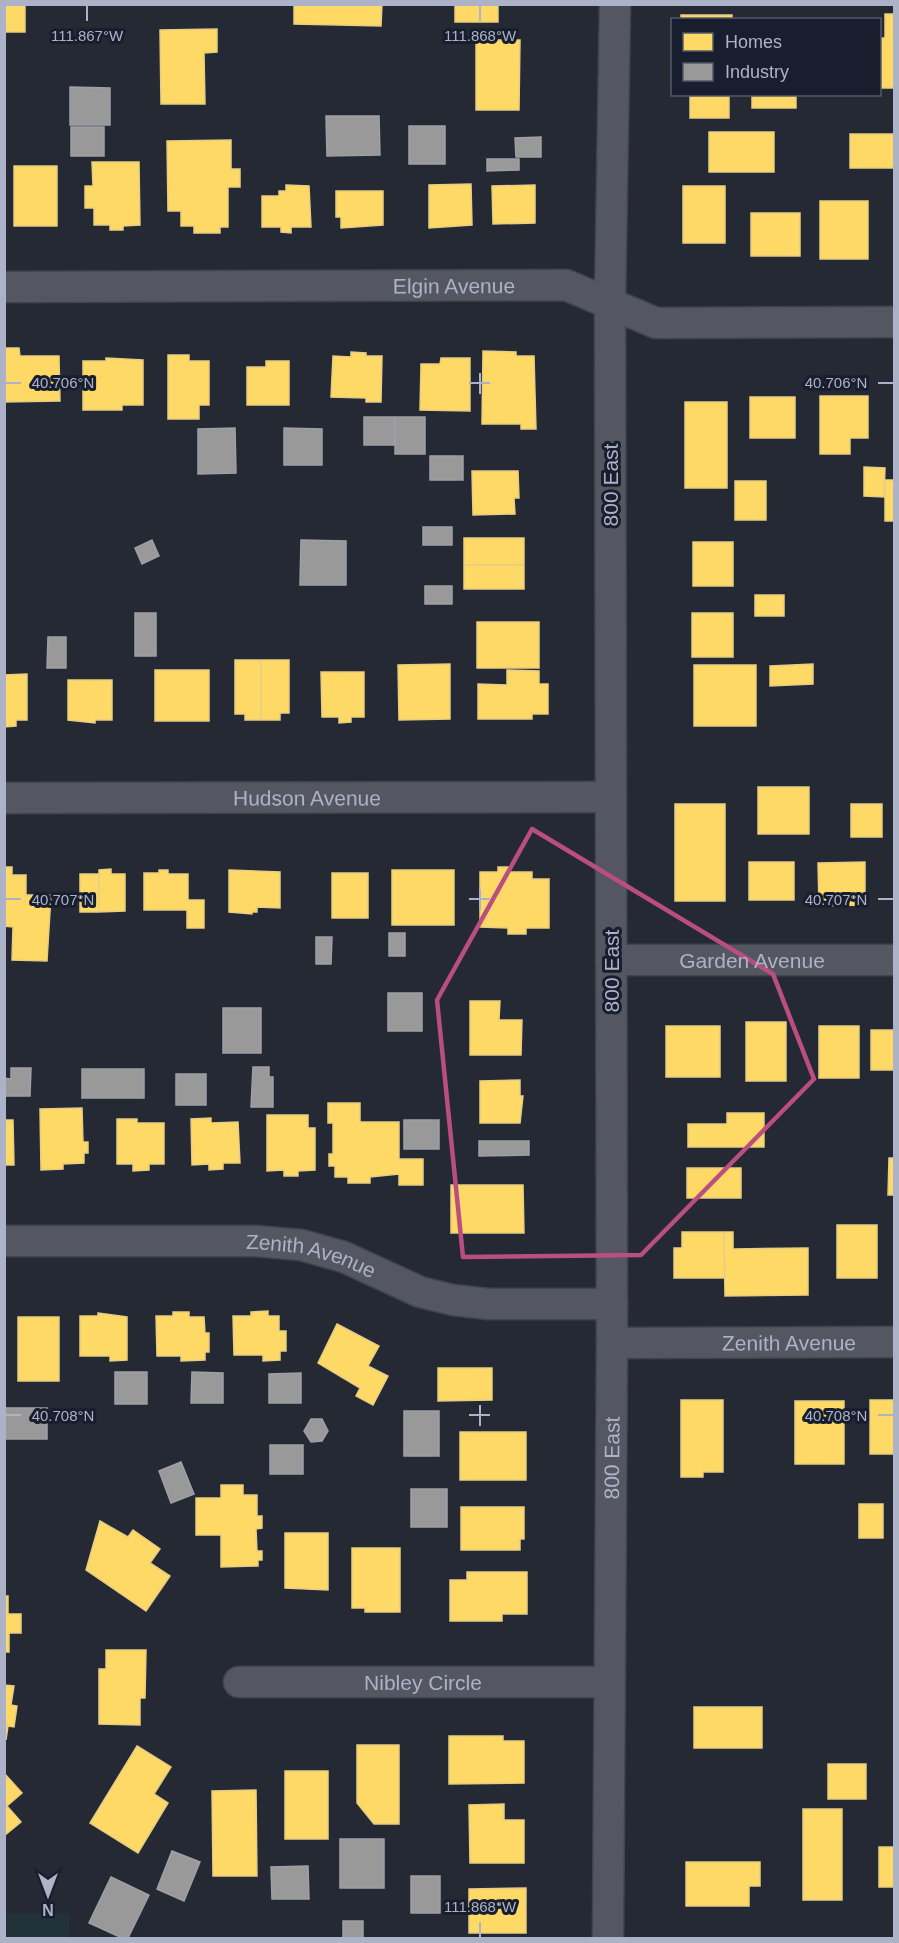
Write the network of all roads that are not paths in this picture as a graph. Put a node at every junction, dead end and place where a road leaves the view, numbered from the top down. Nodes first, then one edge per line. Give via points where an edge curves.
1 (615, 4) edge
2 (4, 287) edge
3 (610, 303) junction
4 (894, 322) edge
5 (610, 797) junction
6 (4, 798) edge
7 (611, 960) junction
8 (894, 960) edge
9 (4, 1241) edge
10 (612, 1304) junction
11 (894, 1342) edge
12 (612, 1343) junction
13 (239, 1682) dead end
14 (608, 1682) junction
15 (608, 1938) edge

1 - 3 street, 800 East
2 - 3 street, Elgin Avenue via 566,285
3 - 4 street, Elgin Avenue via 656,323
3 - 5 street, 800 East
5 - 6 street, Hudson Avenue
5 - 7 street, 800 East
7 - 8 street, Garden Avenue
7 - 10 street, 800 East
9 - 10 street, Zenith Avenue via 301,1245 344,1257 420,1292 453,1300 488,1304
10 - 12 street, 800 East
11 - 12 street, Zenith Avenue
12 - 14 street, 800 East
13 - 14 street, Nibley Circle
14 - 15 street, 800 East

